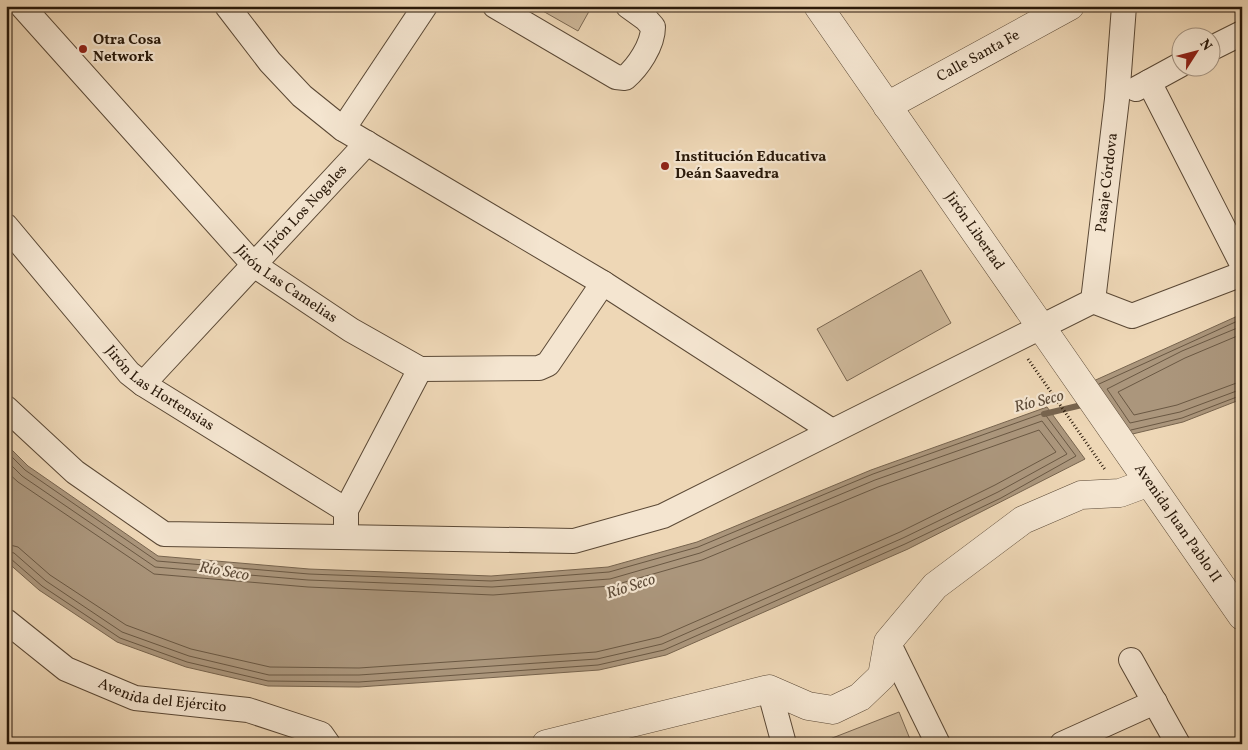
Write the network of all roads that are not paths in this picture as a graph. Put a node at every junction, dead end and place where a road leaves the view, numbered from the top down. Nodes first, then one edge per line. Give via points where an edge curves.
1 (22, 6) edge
2 (227, 6) edge
3 (425, 6) edge
4 (495, 6) edge
5 (628, 6) edge
6 (818, 6) edge
7 (1070, 6) edge
8 (1124, 6) edge
9 (1242, 32) edge
10 (1220, 44) edge
11 (1170, 71) edge
12 (1149, 82) junction
13 (1117, 99) junction
14 (887, 106) junction
15 (343, 129) junction
16 (367, 143) junction
17 (6, 226) edge
18 (1242, 264) edge
19 (254, 265) junction
20 (1242, 274) edge
21 (603, 283) junction
22 (1092, 301) junction
23 (1040, 328) junction
24 (420, 369) junction
25 (143, 384) junction
26 (6, 408) edge
27 (832, 431) junction
28 (1129, 456) joint
29 (1147, 483) junction
30 (346, 510) junction
31 (346, 537) junction
32 (1242, 616) edge
33 (6, 621) edge
34 (888, 642) junction
35 (1132, 660) dead end
36 (768, 689) junction
37 (1155, 702) junction
38 (328, 744) edge
39 (546, 744) edge
40 (784, 744) edge
41 (938, 744) edge
42 (1062, 744) edge
43 (1178, 744) edge

1 - 19 street, Jirón Las Camelias
2 - 15 street via 270,62 302,96
3 - 15 street
4 - 5 street via 616,77 625,78 653,38 650,23
6 - 14 street, Jirón Libertad
7 - 14 street, Calle Santa Fe
8 - 13 street, Pasaje Córdova
9 - 10 street
11 - 12 street
12 - 13 street
12 - 18 street
13 - 22 street, Pasaje Córdova
14 - 23 street, Jirón Libertad
15 - 16 street
16 - 19 street, Jirón Los Nogales
16 - 21 street
17 - 25 street, Jirón Las Hortensias via 129,373
19 - 24 street, Jirón Las Camelias via 352,330
19 - 25 street, Jirón Los Nogales
20 - 22 street via 1132,316
21 - 24 street via 548,364 539,368
21 - 27 street
22 - 23 street
23 - 27 street
23 - 28 street, Jirón Libertad
24 - 30 street
25 - 30 street, Jirón Las Hortensias
26 - 31 street via 75,472 164,534
27 - 31 street via 664,516 574,541
28 - 29 street, Avenida Juan Pablo II
29 - 32 street, Avenida Juan Pablo II
29 - 34 street via 1120,493 1082,495 1023,520 935,586
30 - 31 street
33 - 38 street, Avenida del Ejército via 66,668 135,698 248,710 321,734
34 - 36 street via 882,676 860,697 834,710 808,706
34 - 41 street
35 - 37 street
36 - 39 street
36 - 40 street
37 - 42 street
37 - 43 street

